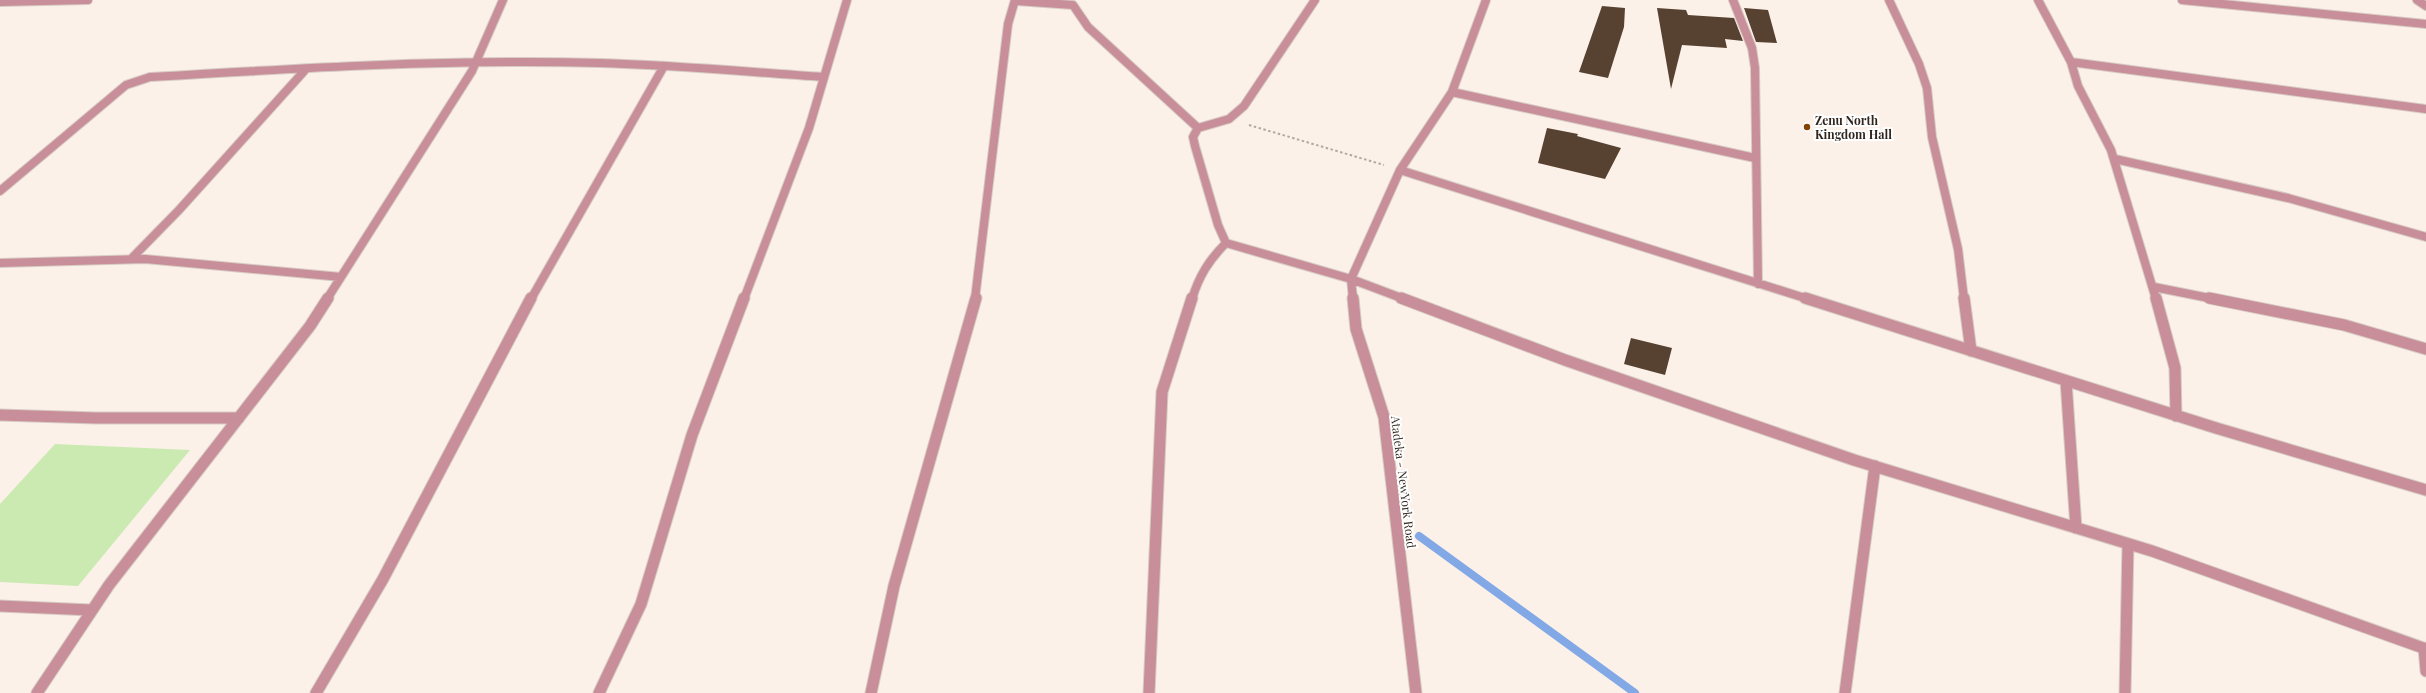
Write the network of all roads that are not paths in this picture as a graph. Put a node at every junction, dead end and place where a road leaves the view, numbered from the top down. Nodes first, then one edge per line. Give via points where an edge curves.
1 (88, 0) edge
2 (503, 0) edge
3 (847, 0) edge
4 (1315, 0) edge
5 (1486, 0) edge
6 (1733, 0) edge
7 (1889, 0) edge
8 (2038, 0) edge
9 (2182, 0) edge
10 (2258, 0) edge
11 (2417, 0) edge
12 (1015, 1) edge
13 (0, 2) edge
14 (1074, 2) edge
15 (2426, 6) edge
16 (2267, 9) junction
17 (2426, 24) edge
18 (476, 62) junction
19 (2070, 62) junction
20 (664, 66) junction
21 (306, 69) junction
22 (823, 77) junction
23 (1452, 92) junction
24 (2426, 109) edge
25 (1198, 128) junction
26 (1755, 158) junction
27 (2115, 159) junction
28 (1400, 170) junction
29 (11, 181) junction
30 (0, 182) edge
31 (0, 191) edge
32 (2426, 237) edge
33 (1226, 243) junction
34 (131, 260) junction
35 (0, 263) edge
36 (341, 277) junction
37 (1351, 279) junction
38 (1758, 284) junction
39 (2154, 286) junction
40 (2426, 349) edge
41 (1972, 351) junction
42 (2066, 381) junction
43 (0, 415) edge
44 (2176, 416) junction
45 (239, 418) junction
46 (1875, 466) junction
47 (2426, 490) edge
48 (2076, 528) junction
49 (2128, 544) junction
50 (0, 606) edge
51 (91, 610) junction
52 (2425, 648) edge
53 (2426, 671) edge
54 (37, 693) edge
55 (316, 693) edge
56 (599, 693) edge
57 (871, 693) edge
58 (1149, 693) edge
59 (1416, 693) edge
60 (1845, 693) edge
61 (2125, 693) edge

1 - 13 street
2 - 18 street
3 - 22 street
4 - 25 street via 1244,106 1229,120
5 - 23 street
6 - 26 street via 1752,48 1755,68
7 - 41 street via 1919,64 1927,88 1932,137 1958,249
8 - 19 street
9 - 16 street
10 - 16 street
11 - 15 street
12 - 14 street
12 - 57 street via 1008,24 978,290 894,586
14 - 25 street via 1088,27
16 - 17 street
18 - 20 street
18 - 21 street
18 - 36 street via 428,143
19 - 24 street
19 - 27 street via 2078,86
20 - 22 street
20 - 55 street via 569,228 476,407 343,650
21 - 29 street via 150,77 136,81 126,85
21 - 34 street
22 - 56 street via 808,128 692,435 641,604
23 - 26 street
23 - 28 street
25 - 33 street via 1193,137 1194,146
26 - 38 street
27 - 32 street via 2288,198
27 - 39 street
28 - 37 street
28 - 38 street
29 - 30 street
29 - 31 street
33 - 37 street
33 - 58 street via 1211,258 1197,282 1162,392
34 - 35 street
34 - 36 street
36 - 45 street via 310,326
37 - 46 street via 1565,360
37 - 59 street, Atadeka - NewYork Road via 1356,329 1384,417
38 - 41 street
39 - 40 street via 2344,325
39 - 44 street via 2175,368
41 - 42 street
42 - 44 street
42 - 48 street
43 - 45 street
44 - 47 street
45 - 51 street
46 - 48 street
46 - 60 street
48 - 49 street
49 - 52 street
49 - 61 street
50 - 51 street
51 - 54 street
52 - 53 street

